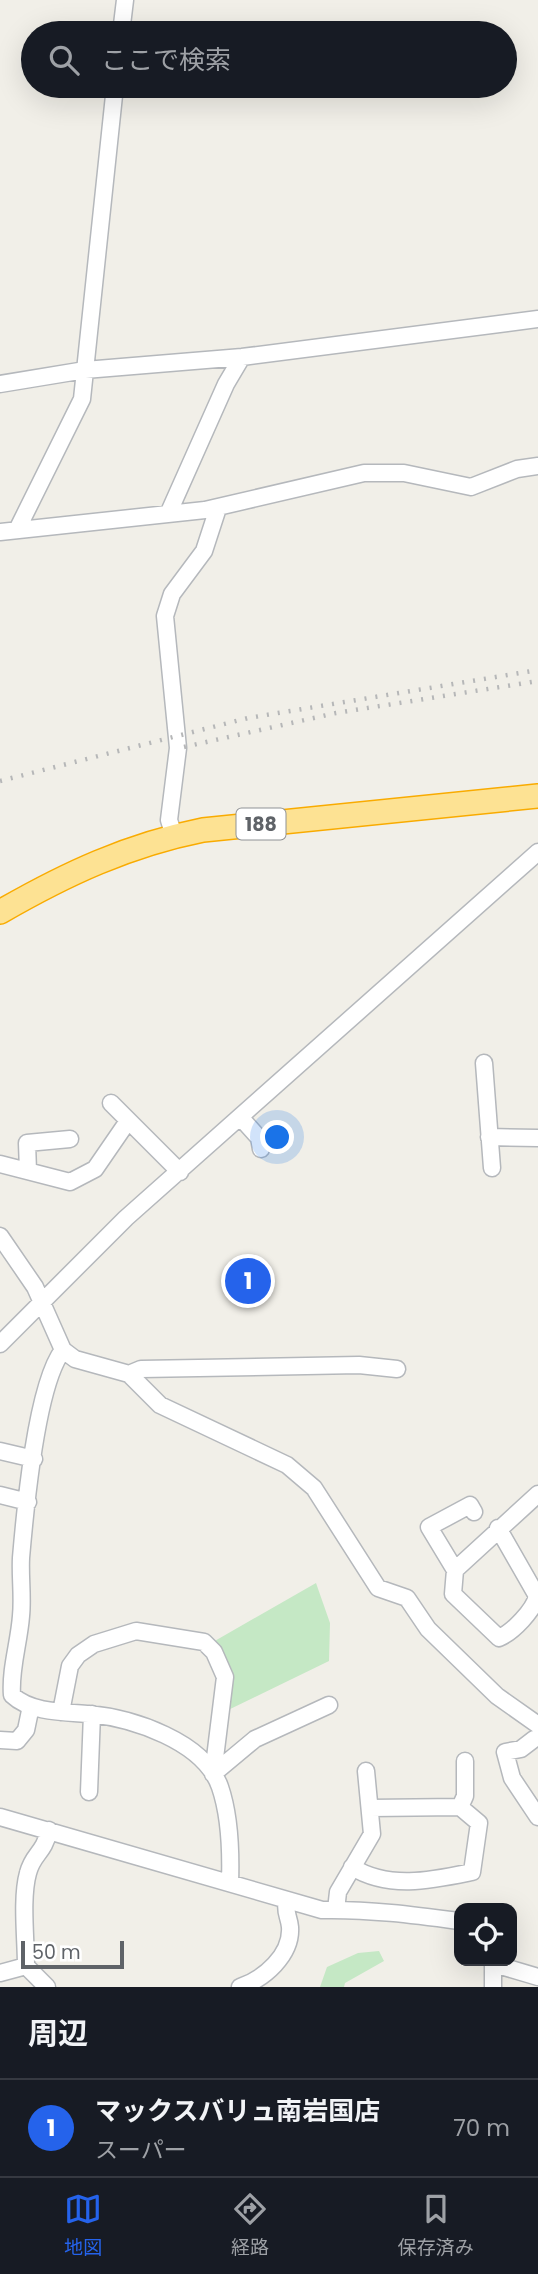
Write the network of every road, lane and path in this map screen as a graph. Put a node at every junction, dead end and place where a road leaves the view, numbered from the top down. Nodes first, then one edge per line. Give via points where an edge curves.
1 (125, 0) edge
2 (122, 21) edge
3 (114, 98) edge
4 (538, 319) edge
5 (242, 357) junction
6 (86, 370) junction
7 (0, 384) edge
8 (538, 466) edge
9 (218, 508) junction
10 (169, 512) junction
11 (17, 530) junction
12 (0, 532) edge
13 (538, 796) edge
14 (174, 835) junction
15 (538, 852) edge
16 (0, 912) edge
17 (484, 1063) dead end
18 (111, 1103) dead end
19 (241, 1118) junction
20 (128, 1121) junction
21 (489, 1137) junction
22 (538, 1138) edge
23 (70, 1139) dead end
24 (261, 1149) dead end
25 (0, 1164) edge
26 (492, 1168) dead end
27 (28, 1171) junction
28 (180, 1172) junction
29 (0, 1236) edge
30 (40, 1302) junction
31 (0, 1344) edge
32 (63, 1350) junction
33 (397, 1369) dead end
34 (129, 1374) junction
35 (0, 1451) edge
36 (34, 1459) junction
37 (538, 1494) edge
38 (0, 1495) edge
39 (28, 1502) junction
40 (474, 1512) dead end
41 (498, 1528) junction
42 (455, 1570) junction
43 (532, 1575) edge
44 (329, 1705) dead end
45 (31, 1706) junction
46 (61, 1712) junction
47 (92, 1714) junction
48 (534, 1731) edge
49 (0, 1740) edge
50 (466, 1762) dead end
51 (366, 1771) dead end
52 (213, 1774) junction
53 (89, 1792) dead end
54 (460, 1807) junction
55 (370, 1808) junction
56 (538, 1816) edge
57 (0, 1817) edge
58 (49, 1830) junction
59 (352, 1867) junction
60 (230, 1884) junction
61 (287, 1900) junction
62 (336, 1910) junction
63 (454, 1921) edge
64 (26, 1966) junction
65 (494, 1966) edge
66 (503, 1966) edge
67 (0, 1973) edge
68 (538, 1977) edge
69 (249, 1986) edge
70 (47, 1987) edge
71 (493, 1987) edge

1 - 2 street
3 - 6 street
4 - 5 street
5 - 6 street
5 - 10 street
6 - 7 street
6 - 11 street via 82,399
8 - 9 street via 471,487 404,473 365,473
9 - 10 street
9 - 14 street via 204,551 172,594 165,615 178,748 169,820
10 - 11 street
11 - 12 street
13 - 14 highway, 188
14 - 16 highway, 188 via 88,864
15 - 19 street
17 - 21 street
18 - 20 street
19 - 24 street via 259,1138
19 - 28 street
20 - 27 street via 95,1169 70,1182
20 - 28 street
21 - 22 street
21 - 26 street
23 - 27 street via 27,1143
25 - 27 street
28 - 30 street
29 - 30 street via 20,1262
30 - 31 street
30 - 32 street
32 - 34 street via 75,1359
32 - 36 street via 46,1388
33 - 34 street via 359,1365 141,1369
34 - 48 street via 160,1405 303,1477 378,1588 407,1598 428,1629
35 - 36 street
36 - 39 street
37 - 41 street
38 - 39 street
39 - 45 street via 21,1559 22,1614 11,1681 12,1695
40 - 42 street via 470,1505 429,1527
41 - 42 street
41 - 43 street
42 - 43 street via 453,1594 499,1638 535,1603
44 - 52 street via 255,1739
45 - 46 street
45 - 49 street via 26,1730 17,1741
46 - 47 street
46 - 52 street via 70,1666 94,1644 146,1630 204,1642 225,1676
47 - 52 street via 131,1719 164,1734
47 - 53 street
48 - 56 street via 521,1749 505,1752 512,1778
50 - 54 street via 465,1796
51 - 55 street
52 - 60 street via 228,1826
54 - 55 street
54 - 59 street via 479,1823 472,1872 419,1883 362,1873
55 - 59 street via 372,1834
57 - 58 street
58 - 60 street
58 - 64 street via 45,1848 32,1861 27,1876
59 - 62 street via 338,1892
60 - 61 street
61 - 62 street
61 - 69 street via 284,1913 290,1927 285,1948 280,1959
62 - 63 street
64 - 67 street
64 - 70 street
65 - 71 street
66 - 68 street

